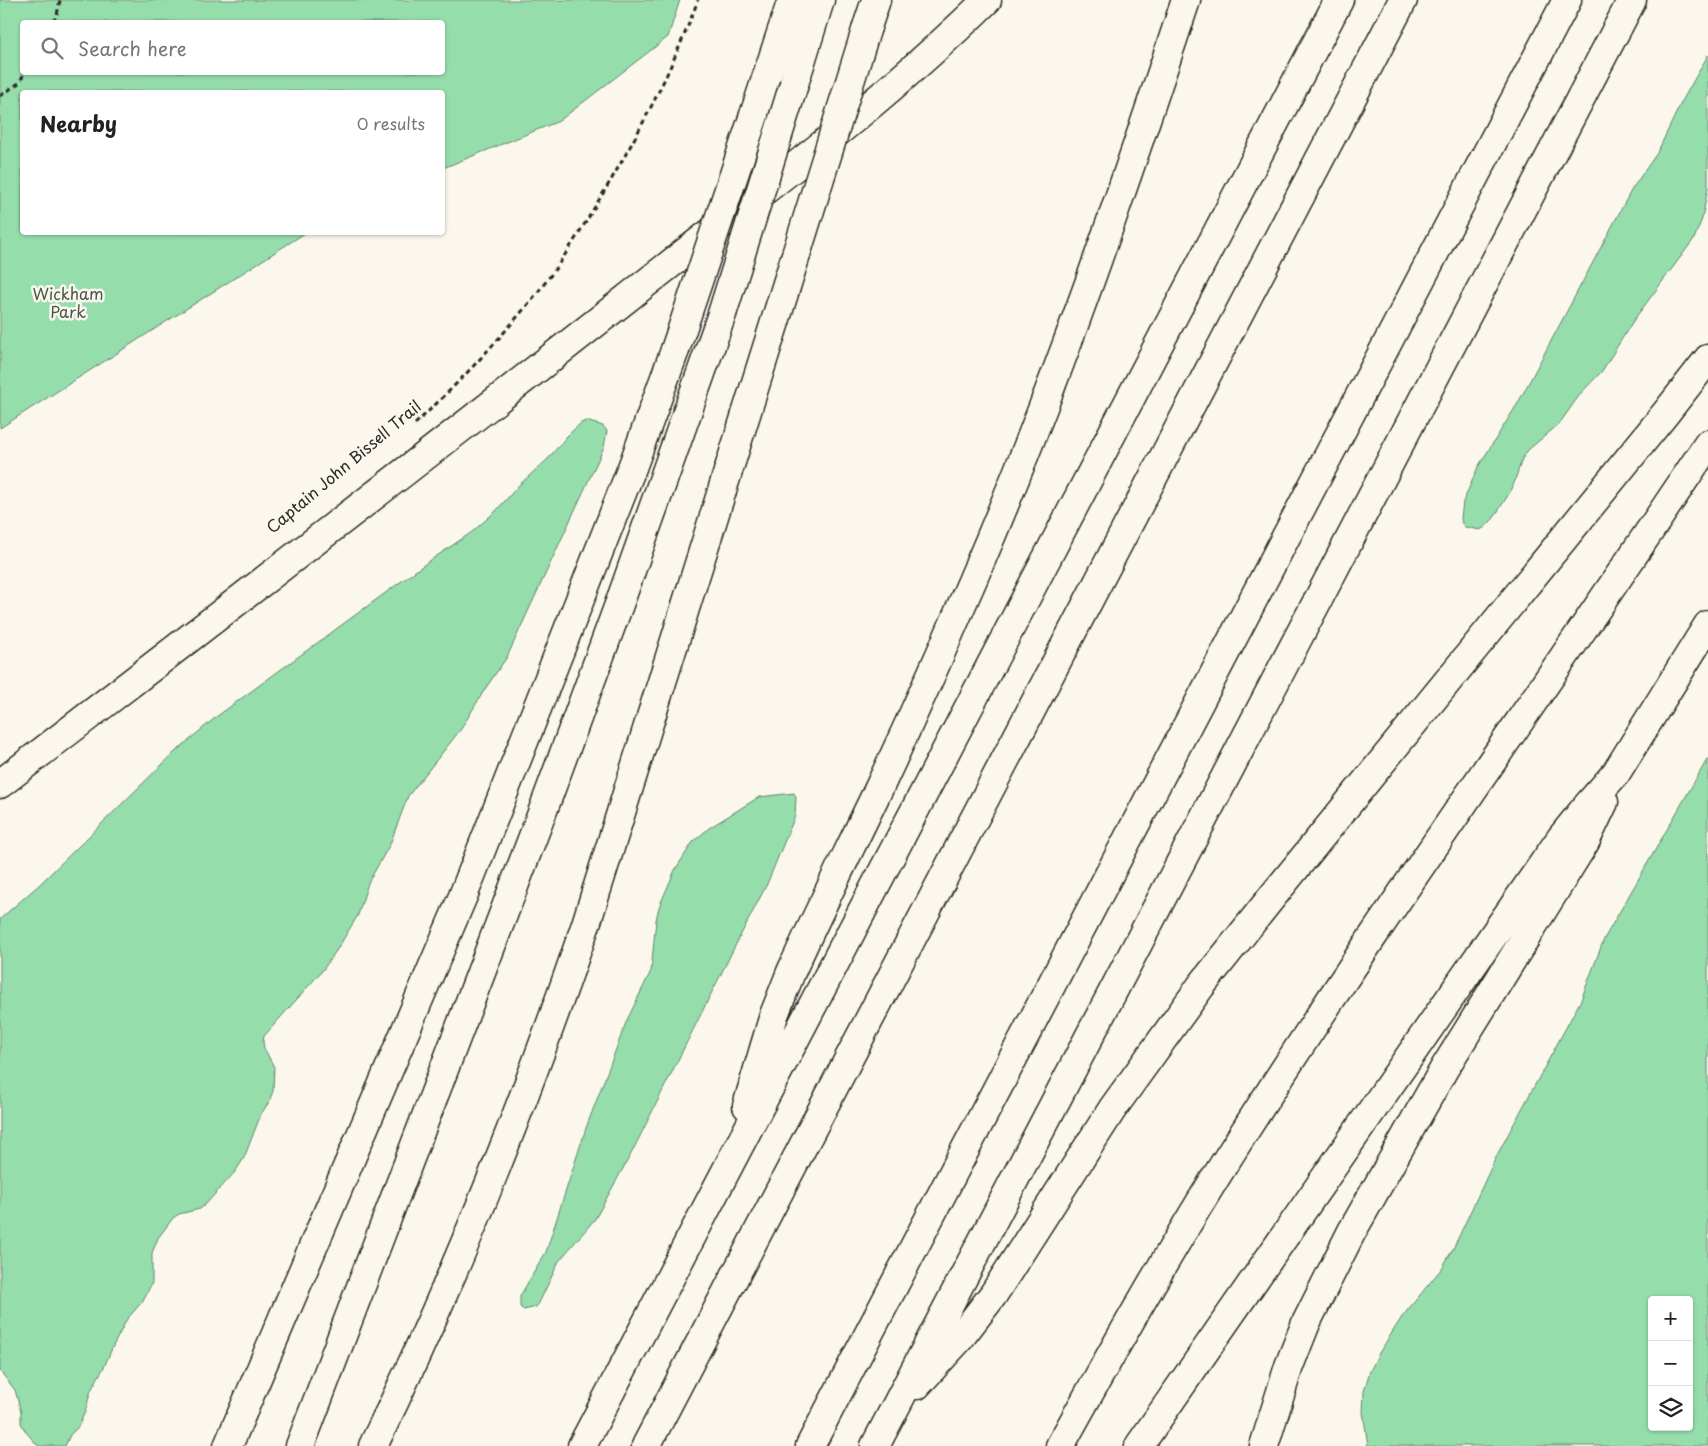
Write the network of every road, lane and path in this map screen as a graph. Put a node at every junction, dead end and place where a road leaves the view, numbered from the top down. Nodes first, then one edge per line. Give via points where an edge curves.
1 (60, 0) edge
2 (698, 0) edge
3 (792, 0) edge
4 (820, 0) edge
5 (876, 0) edge
6 (987, 0) edge
7 (1186, 0) edge
8 (1339, 0) edge
9 (1403, 0) edge
10 (1566, 0) edge
11 (1632, 0) edge
12 (54, 20) edge
13 (23, 75) edge
14 (0, 96) edge
15 (716, 228) junction
16 (1708, 359) edge
17 (413, 426) dead end
18 (1708, 444) edge
19 (1708, 625) edge
20 (1616, 773) junction
21 (0, 784) edge
22 (735, 1153) junction
23 (898, 1404) junction
24 (228, 1446) edge
25 (300, 1446) edge
26 (373, 1446) edge
27 (582, 1446) edge
28 (646, 1446) edge
29 (810, 1446) edge
30 (876, 1446) edge
31 (1060, 1446) edge
32 (1139, 1446) edge
33 (1264, 1446) edge

1 - 12 path
2 - 17 path, Captain John Bissell Trail via 677,53 637,135 565,254 511,324
3 - 15 highway, bridge
4 - 25 highway, bridge via 722,314 627,581 542,813
5 - 26 highway, bridge via 563,992 485,1198 402,1388
6 - 15 highway via 888,91
7 - 22 highway via 1076,323 1031,441 914,711 791,972 761,1058
8 - 22 highway
9 - 28 highway
10 - 29 highway
11 - 23 highway
13 - 14 path via 19,83
15 - 21 highway via 414,466
15 - 24 highway, bridge via 634,464 463,896
16 - 23 highway via 1201,986 1113,1108 993,1296 941,1360
18 - 31 highway via 1266,1098 1143,1298
19 - 20 highway
20 - 32 highway via 1561,838
20 - 33 highway via 1584,842 1444,1069 1332,1268 1289,1366
22 - 27 highway
23 - 30 highway

